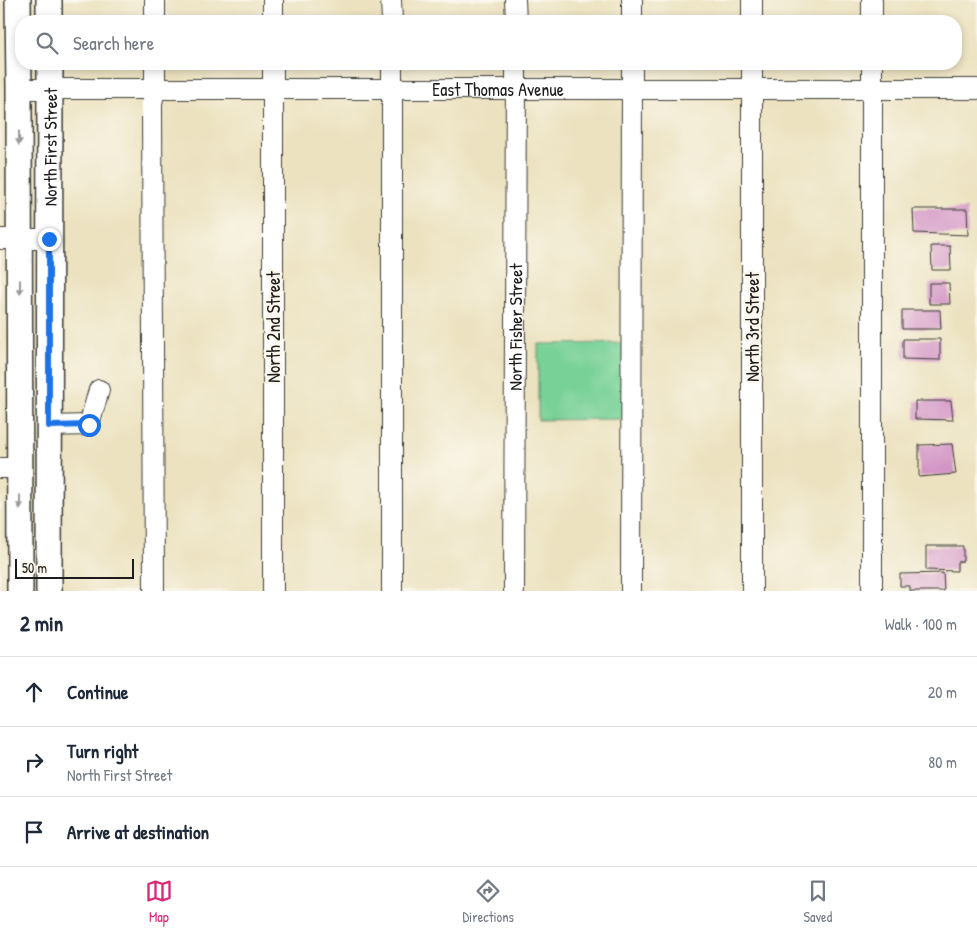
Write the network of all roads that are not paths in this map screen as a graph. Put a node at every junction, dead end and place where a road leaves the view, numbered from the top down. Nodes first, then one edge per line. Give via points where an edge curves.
1 (18, 0) edge
2 (49, 0) edge
3 (155, 0) edge
4 (273, 0) edge
5 (392, 0) edge
6 (516, 0) edge
7 (632, 0) edge
8 (752, 0) edge
9 (872, 0) edge
10 (18, 15) edge
11 (49, 15) edge
12 (155, 15) edge
13 (273, 15) edge
14 (392, 15) edge
15 (516, 15) edge
16 (632, 15) edge
17 (752, 15) edge
18 (872, 15) edge
19 (19, 70) edge
20 (50, 70) edge
21 (155, 70) edge
22 (273, 70) edge
23 (392, 70) edge
24 (516, 70) edge
25 (632, 70) edge
26 (752, 70) edge
27 (872, 70) edge
28 (19, 89) junction
29 (516, 89) junction
30 (632, 89) junction
31 (752, 89) junction
32 (872, 89) junction
33 (977, 89) edge
34 (50, 90) junction
35 (155, 90) junction
36 (273, 90) junction
37 (392, 90) junction
38 (10, 239) edge
39 (49, 239) junction
40 (99, 390) dead end
41 (49, 426) junction
42 (10, 468) edge
43 (20, 591) edge
44 (49, 591) edge
45 (154, 591) edge
46 (274, 591) edge
47 (392, 591) edge
48 (514, 591) edge
49 (631, 591) edge
50 (752, 591) edge
51 (872, 591) edge

1 - 10 main road, North First Street
2 - 11 main road
3 - 12 street
4 - 13 street
5 - 14 street
6 - 15 street
7 - 16 street
8 - 17 street
9 - 18 street
19 - 28 main road, North First Street
20 - 34 main road, North First Street
21 - 35 street
22 - 36 street, North 2nd Street
23 - 37 street
24 - 29 street, North Fisher Street
25 - 30 street
26 - 31 street, North 3rd Street
27 - 32 street
28 - 34 street, East Thomas Avenue
28 -> 38 main road, North First Street
29 - 30 street, East Thomas Avenue
29 - 37 street, East Thomas Avenue
29 - 48 street, North Fisher Street
30 - 31 street, East Thomas Avenue
30 - 49 street
31 - 32 street, East Thomas Avenue
31 - 50 street, North 3rd Street
32 - 33 street, East Thomas Avenue
32 - 51 street
34 - 35 street, East Thomas Avenue
34 - 39 main road, North First Street
35 - 36 street, East Thomas Avenue
35 - 45 street via 152,103
36 - 37 street, East Thomas Avenue
36 - 46 street, North 2nd Street
37 - 47 street
38 - 39 street
38 -> 42 main road, North First Street
39 - 41 main road, North First Street
40 - 41 street via 89,425
41 - 44 main road, North First Street
42 -> 43 main road, North First Street

